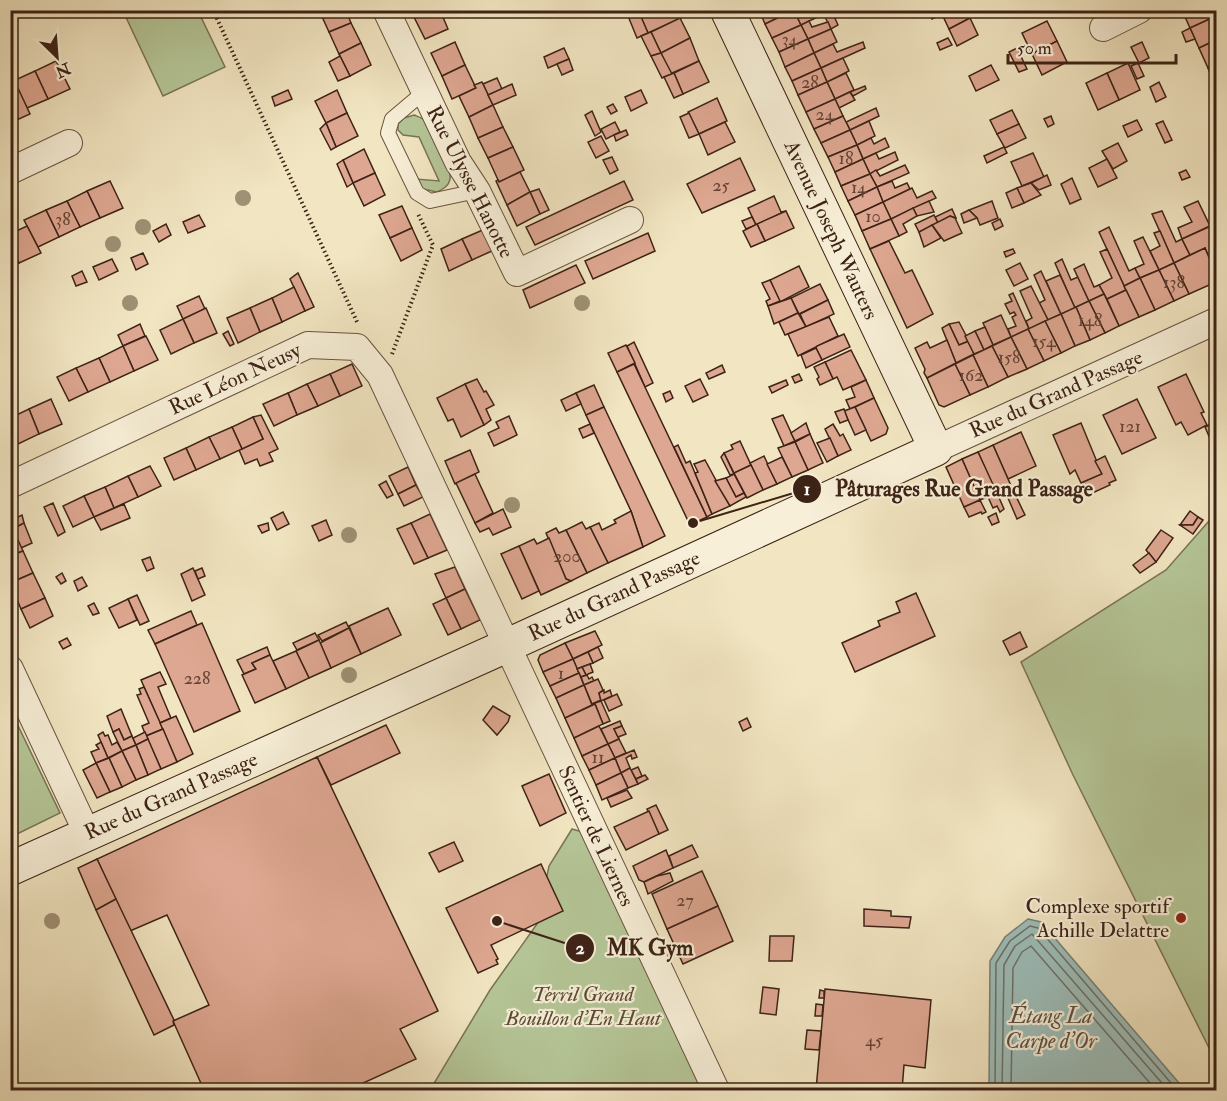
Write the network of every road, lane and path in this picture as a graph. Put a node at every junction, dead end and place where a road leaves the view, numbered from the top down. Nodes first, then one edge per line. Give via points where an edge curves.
1 (15, 10) edge
2 (213, 10) edge
3 (386, 10) edge
4 (727, 10) edge
5 (1139, 10) edge
6 (10, 13) edge
7 (1103, 28) dead end
8 (424, 92) junction
9 (69, 143) dead end
10 (10, 171) edge
11 (477, 191) junction
12 (417, 193) junction
13 (630, 220) dead end
14 (1216, 321) edge
15 (357, 347) junction
16 (380, 375) junction
17 (936, 449) junction
18 (10, 485) edge
19 (506, 646) junction
20 (10, 669) edge
21 (87, 833) junction
22 (10, 869) edge
23 (716, 1090) edge

1 - 6 path
2 - 15 path via 361,330
3 - 8 street, Rue Ulysse Hanotte
4 - 17 street, Avenue Joseph Wauters
5 - 7 street
8 - 11 street, Rue Ulysse Hanotte via 458,162
8 - 12 lane via 392,119 388,133
9 - 10 street
11 - 12 lane via 430,201
11 - 13 street, Rue Ulysse Hanotte via 517,273
12 - 16 path via 414,206 433,245
14 - 17 street, Rue du Grand Passage
15 - 16 street
15 - 18 street, Rue Léon Neusy via 308,345
16 - 19 street
17 - 19 street, Rue du Grand Passage
19 - 21 street, Rue du Grand Passage
19 - 23 street, Sentier de Liernes
20 - 21 street
21 - 22 street, Rue du Grand Passage

